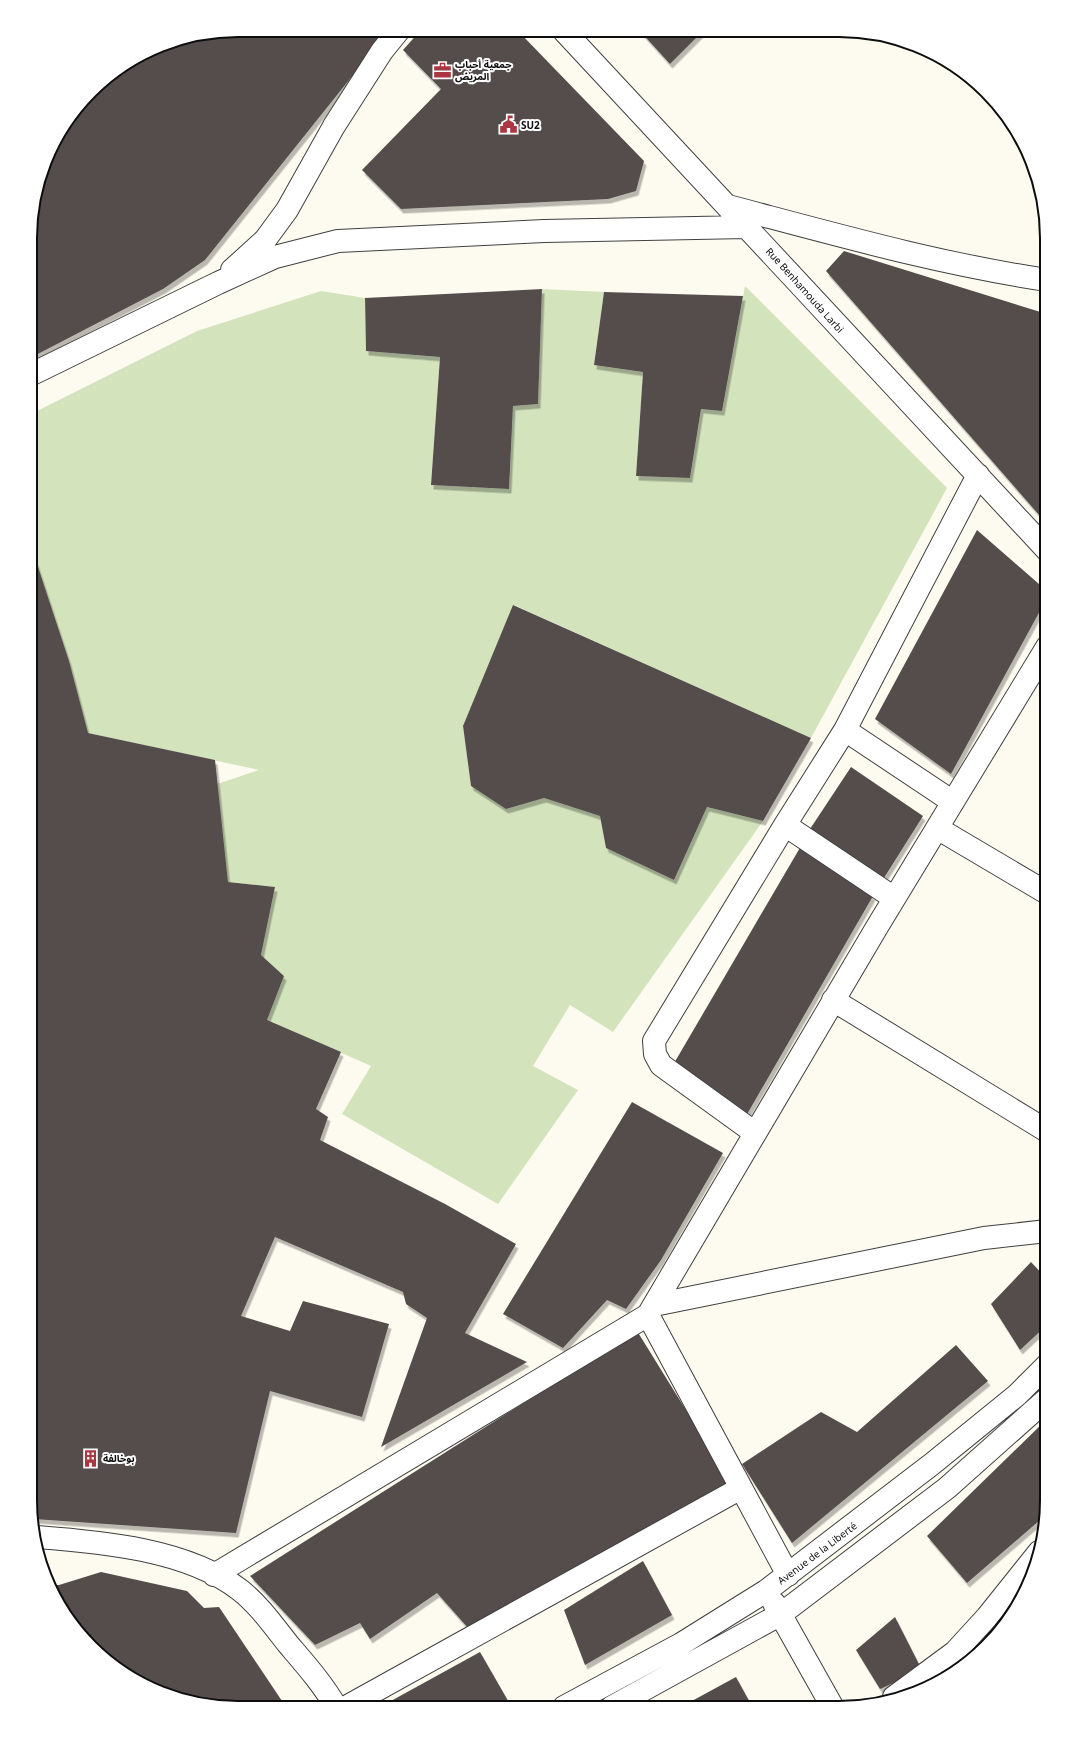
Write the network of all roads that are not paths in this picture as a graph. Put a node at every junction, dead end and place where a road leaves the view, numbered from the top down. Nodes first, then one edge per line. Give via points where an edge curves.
1 (393, 37) edge
2 (570, 37) edge
3 (728, 206) junction
4 (746, 227) junction
5 (1040, 279) edge
6 (218, 283) junction
7 (37, 372) edge
8 (978, 475) junction
9 (1040, 542) edge
10 (1040, 659) edge
11 (845, 730) junction
12 (953, 802) junction
13 (785, 825) junction
14 (937, 828) junction
15 (1040, 889) edge
16 (894, 898) junction
17 (834, 1000) junction
18 (1040, 1127) edge
19 (755, 1133) junction
20 (1040, 1232) edge
21 (651, 1310) junction
22 (1040, 1372) edge
23 (1040, 1405) edge
24 (741, 1488) junction
25 (41, 1537) edge
26 (214, 1575) junction
27 (788, 1575) junction
28 (1026, 1575) edge
29 (1020, 1585) edge
30 (766, 1592) junction
31 (781, 1614) junction
32 (903, 1690) edge
33 (332, 1701) edge
34 (357, 1701) edge
35 (575, 1701) edge
36 (623, 1701) edge
37 (826, 1701) edge

1 - 6 street via 334,126 287,210 265,240
2 - 3 street, Rue Benhamouda Larbi
3 - 4 street, Rue Benhamouda Larbi
3 - 5 street via 879,245
4 - 6 street via 544,231 338,241 275,257
4 - 8 street, Rue Benhamouda Larbi
6 - 7 street
8 - 9 street, Rue Benhamouda Larbi
8 - 11 street
10 - 12 street
11 - 12 street
11 - 13 street
12 - 14 street
13 - 16 street
13 - 19 street via 654,1041 655,1054 661,1065
14 - 15 street
14 - 16 street
16 - 17 street
17 - 18 street
17 - 19 street
19 - 21 street
20 - 21 street via 984,1238
21 - 24 street
21 - 26 street
22 - 27 street, Avenue de la Liberté via 1017,1395 932,1464
23 - 31 street via 947,1488
24 - 27 street
24 - 34 street
25 - 26 street via 117,1546 166,1555
26 - 33 street via 239,1590 258,1607 304,1662
27 - 30 street, Avenue de la Liberté
28 - 29 street
29 - 32 street via 954,1652
30 - 31 street
30 - 35 street, Avenue de la Liberté via 681,1644
31 - 36 street
31 - 37 street

